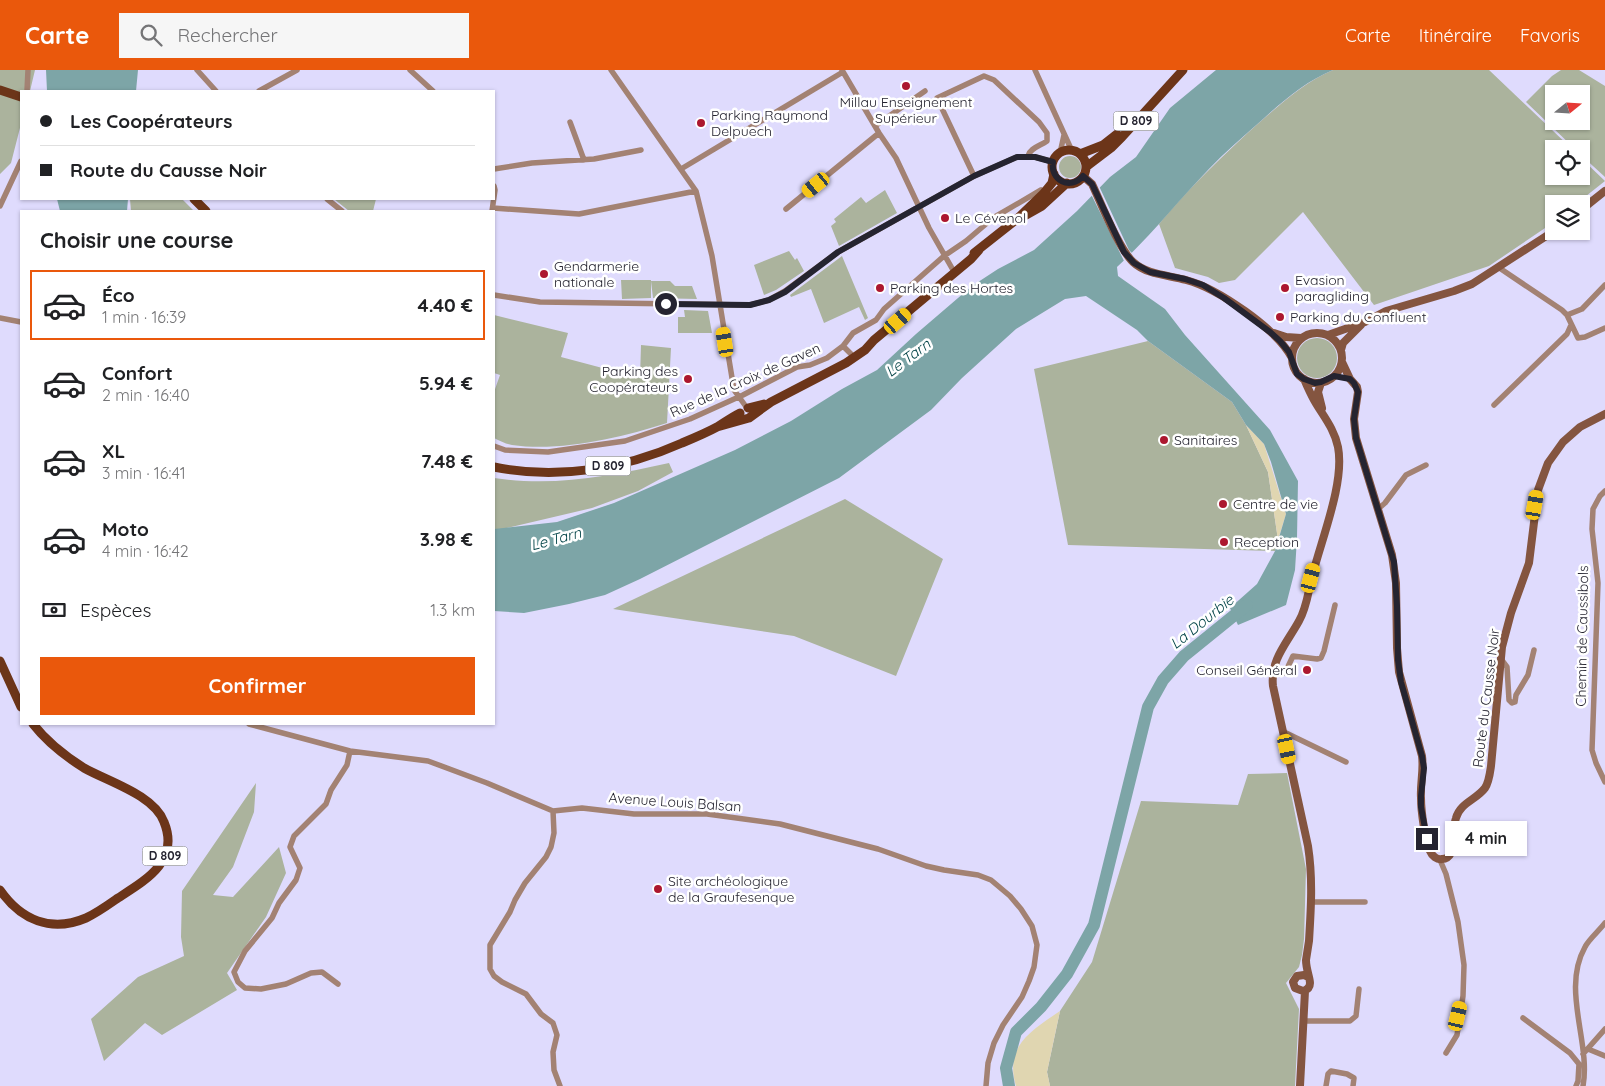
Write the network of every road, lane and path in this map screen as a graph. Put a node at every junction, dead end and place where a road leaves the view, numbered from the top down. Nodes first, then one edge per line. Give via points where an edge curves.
1 (28, 70) edge
2 (197, 70) edge
3 (297, 70) edge
4 (410, 70) edge
5 (611, 70) edge
6 (843, 70) edge
7 (1035, 70) edge
8 (1177, 70) edge
9 (1183, 70) edge
10 (27, 90) edge
11 (215, 90) edge
12 (261, 90) edge
13 (432, 90) edge
14 (2, 91) edge
15 (925, 91) dead end
16 (20, 97) edge
17 (570, 122) dead end
18 (875, 126) junction
19 (879, 133) junction
20 (1064, 135) junction
21 (641, 150) dead end
22 (1076, 152) junction
23 (1060, 153) junction
24 (1028, 156) junction
25 (584, 160) junction
26 (1053, 162) junction
27 (20, 163) edge
28 (1086, 167) junction
29 (495, 169) edge
30 (681, 169) junction
31 (1054, 174) junction
32 (974, 176) junction
33 (1083, 176) junction
34 (1067, 184) junction
35 (1041, 190) dead end
36 (696, 191) junction
37 (1605, 191) edge
38 (195, 200) edge
39 (328, 200) edge
40 (1590, 203) edge
41 (0, 206) edge
42 (919, 206) junction
43 (786, 209) dead end
44 (205, 210) edge
45 (341, 210) edge
46 (495, 210) edge
47 (1017, 219) junction
48 (1545, 237) edge
49 (979, 250) junction
50 (944, 256) junction
51 (1498, 268) junction
52 (952, 270) junction
53 (1605, 284) edge
54 (495, 295) edge
55 (924, 298) junction
56 (719, 305) junction
57 (1567, 315) junction
58 (0, 318) edge
59 (20, 322) edge
60 (1365, 322) junction
61 (1571, 325) junction
62 (1605, 328) edge
63 (1270, 332) junction
64 (1328, 335) junction
65 (1301, 338) junction
66 (874, 340) junction
67 (842, 346) junction
68 (1341, 350) junction
69 (851, 354) junction
70 (1292, 358) junction
71 (1342, 362) junction
72 (834, 368) junction
73 (1334, 376) junction
74 (1304, 379) junction
75 (1350, 379) junction
76 (1321, 382) junction
77 (738, 397) junction
78 (1494, 404) dead end
79 (745, 413) junction
80 (1605, 414) edge
81 (1325, 415) junction
82 (495, 446) edge
83 (1426, 465) dead end
84 (495, 467) edge
85 (1605, 491) edge
86 (1378, 510) junction
87 (1335, 605) dead end
88 (1534, 650) dead end
89 (1501, 659) junction
90 (0, 661) edge
91 (1272, 672) junction
92 (20, 705) edge
93 (34, 725) edge
94 (253, 725) edge
95 (1284, 732) junction
96 (350, 751) junction
97 (1346, 762) dead end
98 (1605, 782) edge
99 (553, 811) junction
100 (1440, 860) junction
101 (0, 890) edge
102 (1311, 902) junction
103 (1365, 902) dead end
104 (1605, 924) edge
105 (1306, 958) junction
106 (1299, 975) junction
107 (1308, 977) junction
108 (338, 984) dead end
109 (1360, 989) dead end
110 (1301, 991) junction
111 (1523, 1018) dead end
112 (1304, 1021) junction
113 (1605, 1029) edge
114 (1446, 1052) dead end
115 (1585, 1052) junction
116 (1605, 1056) edge
117 (560, 1086) edge
118 (986, 1086) edge
119 (1300, 1086) edge
120 (1326, 1086) edge
121 (1353, 1086) edge
122 (1576, 1086) edge
123 (1583, 1086) edge

1 - 10 street
2 - 11 street
3 - 12 street
4 - 13 street
5 - 30 street
6 - 18 street
6 - 30 street
7 - 20 street
8 - 22 main road, D 809 via 1108,142
9 - 28 main road, D 809 via 1111,148
14 - 16 main road
15 - 18 street
17 - 25 street
18 - 19 street
19 - 42 street via 896,158
19 - 43 street
20 - 22 street
20 - 23 street
21 - 25 street
22 - 23 main road via 1066,150
22 - 28 main road
23 - 26 main road
24 - 26 street
24 - 32 street via 1017,157
24 - 32 street via 1035,147 1047,141 1047,133 994,80 984,76 975,79 937,98
25 - 29 street
26 - 31 main road
27 - 41 street
28 - 33 main road
30 - 36 street
31 - 34 main road
31 - 47 main road, D 809 via 1048,189
32 - 42 street
33 - 34 main road
33 - 63 street via 1092,184 1124,252 1134,263 1150,272 1203,285
34 - 47 main road, D 809 via 1042,206
35 - 50 street, Rue de la Croix de Gaven via 993,218
36 - 46 street via 579,214
36 - 56 street via 712,256
37 - 40 street
38 - 44 main road
39 - 45 street
42 - 50 street
42 - 56 street via 838,252 785,292 769,300 750,305
47 - 49 main road, D 809
48 - 51 street
49 - 52 main road, D 809
49 - 55 main road, D 809
50 - 52 street
50 - 67 street, Rue de la Croix de Gaven via 884,309 876,320 853,333
51 - 57 street
51 - 60 street via 1463,288 1386,311
52 - 55 main road, D 809
53 - 57 street via 1582,309
54 - 56 street via 540,302
55 - 66 main road, D 809
56 - 77 street via 734,390
57 - 61 street
58 - 59 street
60 - 64 street
60 - 68 street
61 - 62 street via 1581,339
61 - 78 street via 1567,334
63 - 65 street
63 - 70 street
64 - 65 street via 1312,333
64 - 68 street
65 - 70 street
66 - 69 main road, D 809
66 - 72 main road, D 809 via 865,350
67 - 69 street
67 - 77 street, Rue de la Croix de Gaven via 827,358 797,367
68 - 71 street
69 - 72 main road, D 809
70 - 74 street via 1297,374
71 - 73 street
71 - 75 street
72 - 79 main road, D 809
73 - 75 street
73 - 76 street
74 - 76 street
74 - 81 street
75 - 86 street via 1358,392 1354,419 1356,438
76 - 81 street via 1318,392
77 - 79 street
77 - 82 street, Rue de la Croix de Gaven via 690,419 625,441 548,452 505,450
79 - 84 main road, D 809 via 656,453 605,467 554,473
80 - 89 street, Route du Causse Noir via 1570,434 1542,476 1535,505 1529,563 1511,613
81 - 91 street via 1338,447 1338,476 1306,605
83 - 86 street via 1406,475
85 - 98 street, Chemin de Caussibols via 1593,509 1592,529 1598,583 1592,750
86 - 100 street via 1394,562 1399,672 1424,768 1423,819 1430,851
87 - 91 street via 1321,658 1293,656 1285,673
88 - 89 street via 1528,675 1512,703 1509,700 1507,667
89 - 100 street, Route du Causse Noir via 1486,787 1458,812 1452,850 1446,859
90 - 92 main road
91 - 95 street
93 - 101 main road, D 809 via 70,759 154,806 167,830 167,850 163,861 147,879 77,922 50,924 31,918 13,907
94 - 96 street, Avenue Louis Balsan
95 - 97 street
95 - 102 street via 1308,846
96 - 99 street, Avenue Louis Balsan via 428,761
96 - 108 street via 347,765 326,804 294,836 290,847 300,868 296,880 272,918 244,951 234,972 245,988 261,989 286,984 311,973 322,972
99 - 117 street via 551,847 525,883 490,945 490,969 502,982 526,994 541,1014 553,1023 557,1035 553,1052 554,1070
99 - 118 street, Avenue Louis Balsan via 582,808 634,814 708,814 780,824 878,849 926,866 991,880 1021,909 1032,926 1037,945 1029,982 994,1043
100 - 114 street via 1455,913 1464,965 1457,1035
102 - 103 street
102 - 105 street
104 - 115 street via 1585,946 1578,967 1576,1006
105 - 106 street
105 - 107 street
106 - 107 street
106 - 110 street via 1293,982
107 - 110 street via 1310,985
109 - 112 street via 1356,1016 1350,1021
110 - 112 street
111 - 122 street via 1570,1053 1579,1064
112 - 119 street
113 - 115 street
115 - 116 street
115 - 123 street
120 - 121 street via 1331,1071 1354,1078

